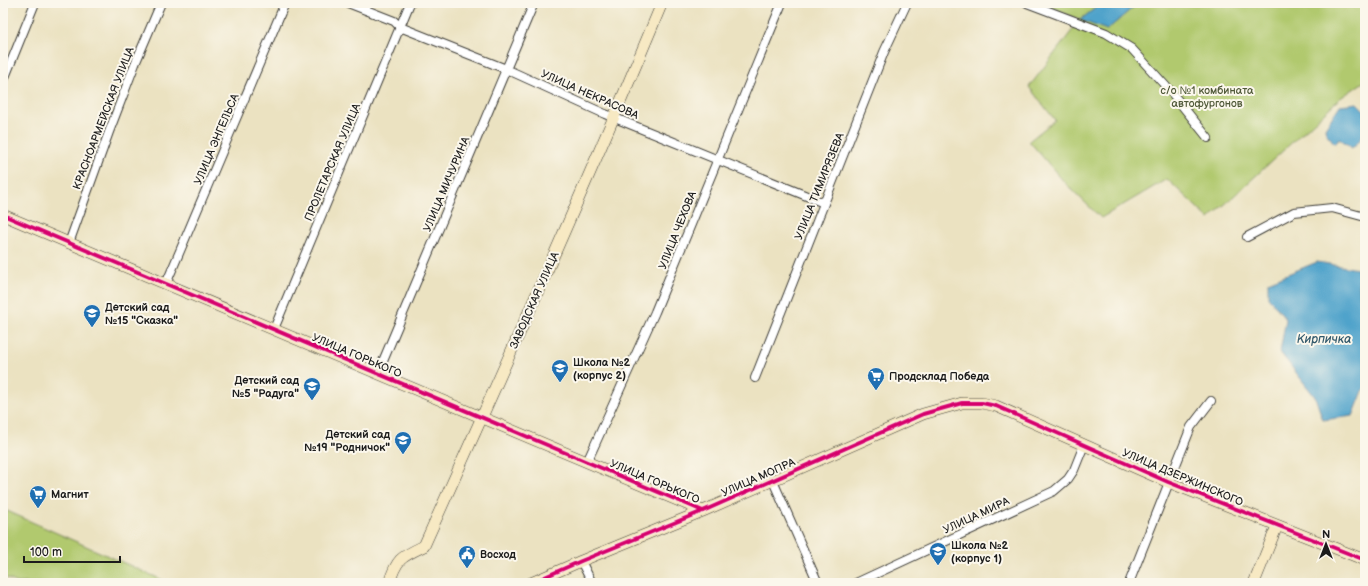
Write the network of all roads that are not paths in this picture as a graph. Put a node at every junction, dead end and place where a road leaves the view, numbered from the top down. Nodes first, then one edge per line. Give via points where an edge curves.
1 (34, 3) edge
2 (161, 3) edge
3 (285, 3) edge
4 (348, 3) edge
5 (410, 3) edge
6 (534, 3) edge
7 (662, 3) edge
8 (782, 3) edge
9 (907, 3) edge
10 (1031, 4) edge
11 (400, 27) junction
12 (506, 69) junction
13 (3, 82) edge
14 (614, 117) junction
15 (1208, 138) dead end
16 (717, 160) junction
17 (824, 203) junction
18 (3, 215) edge
19 (1365, 217) edge
20 (1247, 238) dead end
21 (69, 243) junction
22 (166, 284) junction
23 (274, 329) junction
24 (378, 374) junction
25 (756, 378) dead end
26 (1211, 401) dead end
27 (996, 406) joint
28 (482, 418) junction
29 (1084, 445) junction
30 (587, 462) junction
31 (773, 481) junction
32 (1168, 482) junction
33 (703, 511) junction
34 (1276, 526) junction
35 (1365, 560) edge
36 (582, 561) junction
37 (389, 583) edge
38 (531, 583) edge
39 (592, 583) edge
40 (818, 583) edge
41 (856, 583) edge
42 (1128, 583) edge
43 (1254, 583) edge

1 - 13 street
2 - 21 street, КРАСНОАРМЕЙСКАЯ УЛИЦА via 132,70
3 - 22 street, УЛИЦА ЭНГЕЛЬСА
4 - 11 street, УЛИЦА НЕКРАСОВА via 394,21
5 - 11 street, ПРОЛЕТАРСКАЯ УЛИЦА
6 - 12 street, УЛИЦА МИЧУРИНА
7 - 14 street, ЗАВОДСКАЯ УЛИЦА
8 - 16 street, УЛИЦА ЧЕХОВА
9 - 17 street, УЛИЦА ТИМИРЯЗЕВА via 884,52
10 - 15 street via 1106,33 1132,49
11 - 12 street, УЛИЦА НЕКРАСОВА
11 - 23 street, ПРОЛЕТАРСКАЯ УЛИЦА
12 - 14 street, УЛИЦА НЕКРАСОВА
12 - 24 street, УЛИЦА МИЧУРИНА
14 - 16 street, УЛИЦА НЕКРАСОВА
14 - 28 street, ЗАВОДСКАЯ УЛИЦА
16 - 17 street, УЛИЦА НЕКРАСОВА
16 - 30 street, УЛИЦА ЧЕХОВА via 655,312
17 - 25 street, УЛИЦА ТИМИРЯЗЕВА
18 - 21 street, УЛИЦА ГОРЬКОГО
19 - 20 street via 1332,208 1294,212
21 - 22 street, УЛИЦА ГОРЬКОГО
22 - 23 street, УЛИЦА ГОРЬКОГО
23 - 24 street, УЛИЦА ГОРЬКОГО
24 - 28 street, УЛИЦА ГОРЬКОГО
26 - 32 street via 1191,426
27 - 29 street, УЛИЦА ДЗЕРЖИНСКОГО
27 - 31 street, УЛИЦА МОПРА via 962,403 924,414
28 - 30 street, УЛИЦА ГОРЬКОГО
28 - 37 street, ЗАВОДСКАЯ УЛИЦА via 424,546 405,556 396,565
29 - 32 street, УЛИЦА ДЗЕРЖИНСКОГО
29 - 41 street, УЛИЦА МИРА via 1074,470 1054,491
30 - 33 street, УЛИЦА ГОРЬКОГО
31 - 33 street, УЛИЦА МОПРА
31 - 40 street
32 - 34 street, УЛИЦА ДЗЕРЖИНСКОГО
32 - 42 street
33 - 36 street, УЛИЦА МОПРА
34 - 35 street, УЛИЦА ДЗЕРЖИНСКОГО
34 - 43 street
36 - 38 street, УЛИЦА МОПРА
36 - 39 street

